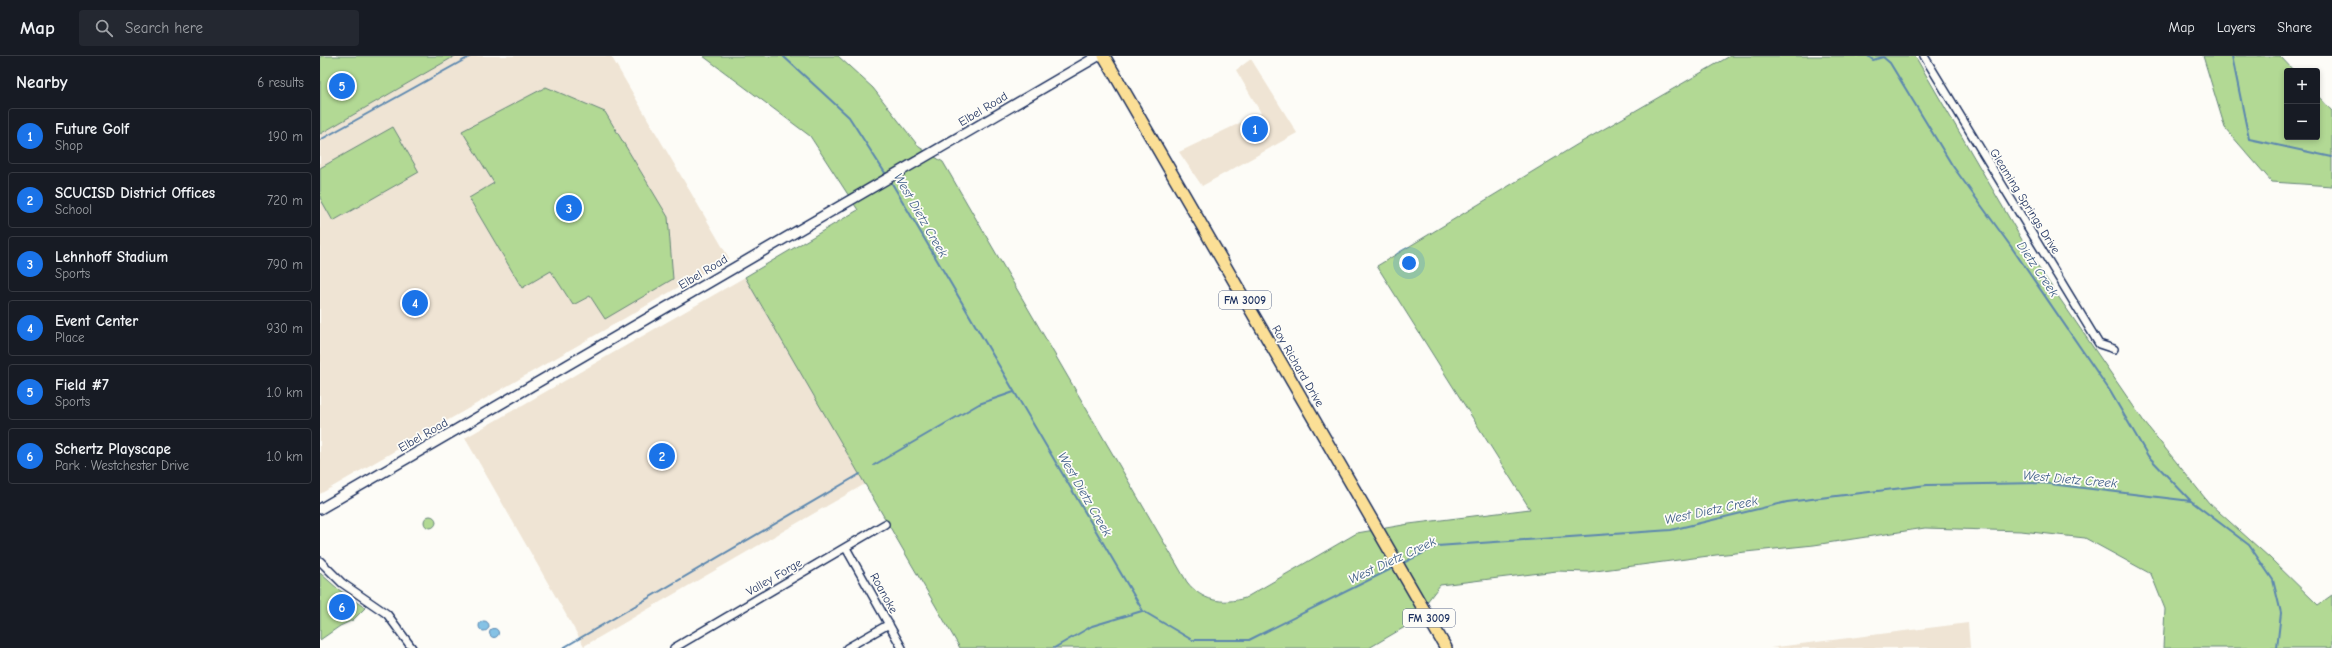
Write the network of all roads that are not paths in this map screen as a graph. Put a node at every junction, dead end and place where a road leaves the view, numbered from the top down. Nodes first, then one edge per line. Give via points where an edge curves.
1 (1098, 56) edge
2 (1104, 56) edge
3 (1924, 56) edge
4 (2114, 348) dead end
5 (320, 509) edge
6 (885, 524) dead end
7 (846, 548) junction
8 (320, 561) edge
9 (888, 624) junction
10 (412, 648) edge
11 (674, 648) edge
12 (847, 648) edge
13 (902, 648) edge
14 (1446, 648) edge

1 - 5 street, Elbel Road
2 - 14 main road, Roy Richard Drive / FM 3009
3 - 4 street, Gleaming Springs Drive via 2099,344
6 - 7 street, Valley Forge
7 - 9 street, Roanoke
7 - 11 street, Valley Forge
8 - 10 street via 342,583 387,614
9 - 12 street
9 - 13 street, Roanoke

